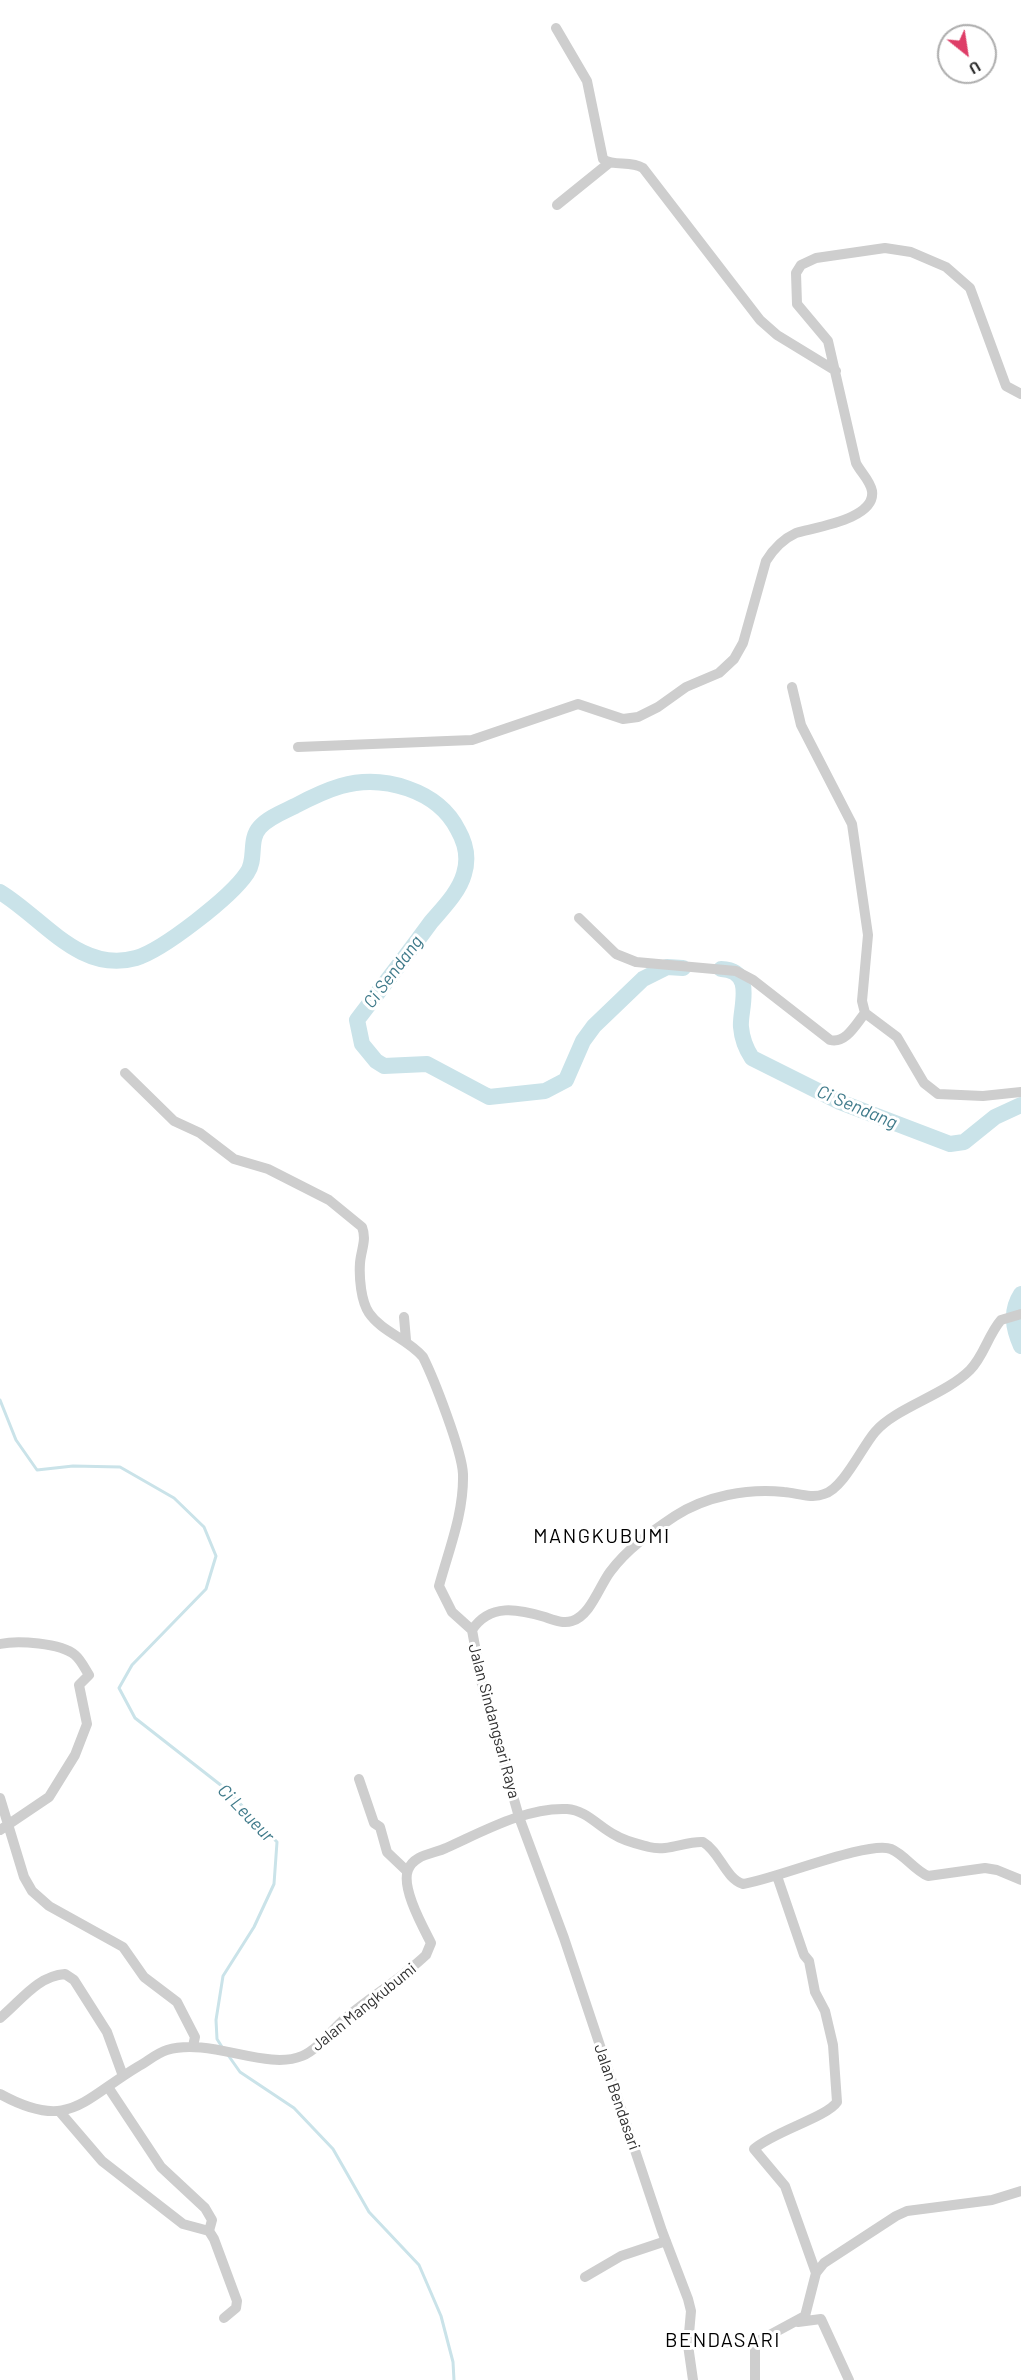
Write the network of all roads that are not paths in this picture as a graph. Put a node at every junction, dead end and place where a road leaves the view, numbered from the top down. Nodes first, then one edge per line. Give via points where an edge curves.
1 (556, 28) dead end
2 (609, 163) junction
3 (557, 205) dead end
4 (836, 371) junction
5 (1021, 394) edge
6 (792, 687) dead end
7 (298, 747) dead end
8 (579, 918) dead end
9 (865, 1013) junction
10 (125, 1073) dead end
11 (1021, 1092) edge
12 (1021, 1314) edge
13 (404, 1317) dead end
14 (406, 1340) junction
15 (472, 1630) junction
16 (0, 1644) edge
17 (359, 1779) dead end
18 (0, 1798) edge
19 (519, 1817) junction
20 (10, 1823) junction
21 (0, 1830) edge
22 (407, 1871) junction
23 (777, 1876) junction
24 (1021, 1880) edge
25 (0, 2018) edge
26 (195, 2046) junction
27 (123, 2076) junction
28 (108, 2087) junction
29 (0, 2094) edge
30 (60, 2112) junction
31 (1021, 2191) edge
32 (209, 2230) junction
33 (666, 2241) junction
34 (816, 2273) junction
35 (585, 2277) dead end
36 (231, 2312) dead end
37 (798, 2322) junction
38 (688, 2342) junction
39 (754, 2343) junction
40 (693, 2380) edge
41 (755, 2380) edge
42 (849, 2380) edge

1 - 2 street via 587,81 601,156
2 - 3 street
2 - 4 street via 632,163 643,168 760,320
4 - 5 street via 824,334 797,304 796,273 816,258 871,248 898,249 946,267 964,280 1006,386
4 - 7 street via 856,463 872,489 871,503 852,517 788,537 772,551 743,643 719,673 686,687 650,712 629,719 578,704 472,740
6 - 9 street via 801,725 852,824 869,945 862,1001
8 - 9 street via 616,954 630,960 736,971 830,1040 845,1037
9 - 11 street via 897,1037 924,1083 938,1094 983,1096
10 - 14 street via 174,1121 200,1133 234,1159 268,1168 329,1200 358,1222 364,1235 360,1263 367,1311
12 - 15 street, Jalan Sindangsari Raya via 1008,1316 996,1326 970,1371 877,1429 832,1491 815,1496 741,1493 695,1506 627,1551 580,1617 561,1622 532,1613 502,1611 487,1614
13 - 14 street
14 - 15 street via 423,1357 429,1370 463,1472 460,1513 439,1586 452,1612
15 - 19 street, Jalan Sindangsari Raya via 483,1690
16 - 20 street via 18,1640 67,1651 75,1655 89,1675 79,1685 87,1724 75,1755 49,1797
17 - 22 street via 374,1823 380,1827 384,1847
18 - 20 street
19 - 22 street via 428,1853
19 - 23 street via 574,1810 617,1837 650,1848 703,1842 740,1883
19 - 33 street, Jalan Bendasari
20 - 21 street
20 - 26 street via 24,1877 36,1897 123,1947 144,1977 178,2003 194,2031
22 - 26 street, Jalan Mangkubumi via 414,1910 431,1943 426,1955 306,2054 292,2060
23 - 24 street via 881,1847 893,1850 928,1876 985,1868
23 - 34 street via 825,2011 835,2058 837,2102 754,2149 785,2186
25 - 27 street via 49,1977 65,1974 74,1980 107,2032
26 - 27 street, Jalan Mangkubumi via 166,2050
27 - 28 street, Jalan Mangkubumi
28 - 30 street, Jalan Mangkubumi
28 - 32 street via 161,2167 205,2208 212,2220
29 - 30 street via 33,2109
30 - 32 street via 102,2161 183,2224
31 - 34 street via 992,2200 896,2216 824,2263
32 - 36 street via 237,2301
33 - 35 street via 621,2256
33 - 38 street, Jalan Bendasari via 691,2311
34 - 37 street via 807,2312
37 - 39 street
37 - 42 street via 821,2319
38 - 39 street
38 - 40 street, Jalan Bendasari
39 - 41 street

